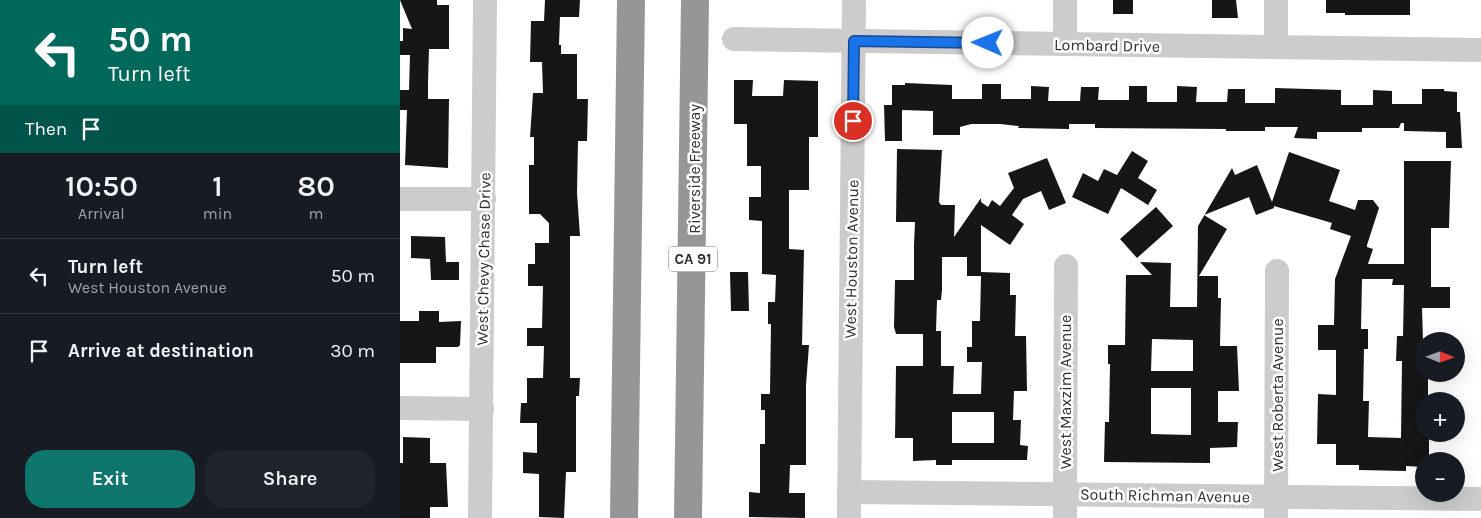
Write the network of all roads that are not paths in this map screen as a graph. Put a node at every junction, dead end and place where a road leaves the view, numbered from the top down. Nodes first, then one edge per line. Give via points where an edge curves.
1 (485, 0) edge
2 (631, 0) edge
3 (695, 0) edge
4 (854, 0) edge
5 (1065, 0) edge
6 (1276, 0) edge
7 (734, 39) dead end
8 (854, 41) junction
9 (1065, 44) junction
10 (1276, 47) junction
11 (1481, 50) edge
12 (400, 199) edge
13 (484, 199) junction
14 (1066, 266) dead end
15 (1277, 271) dead end
16 (400, 408) edge
17 (482, 409) junction
18 (849, 492) junction
19 (1065, 494) junction
20 (1481, 499) edge
21 (1276, 508) edge
22 (480, 518) edge
23 (624, 518) edge
24 (688, 518) edge
25 (849, 518) edge
26 (1065, 518) edge

1 - 13 street, West Chevy Chase Drive
2 - 23 highway
3 - 24 highway, Riverside Freeway / CA 91
4 - 8 street, West Houston Avenue
5 - 9 street
6 - 10 street
7 - 8 street, Lombard Drive
8 - 9 street, Lombard Drive
8 - 18 street, West Houston Avenue
9 - 10 street, Lombard Drive
10 - 11 street, Lombard Drive
12 - 13 street
13 - 17 street, West Chevy Chase Drive
14 - 19 street, West Maxzim Avenue
15 - 21 street, West Roberta Avenue
16 - 17 street
17 - 22 street, West Chevy Chase Drive
18 - 19 street, South Richman Avenue
18 - 25 street, West Houston Avenue
19 - 21 street, South Richman Avenue
19 - 26 street, West Maxzim Avenue
20 - 21 street, South Richman Avenue

